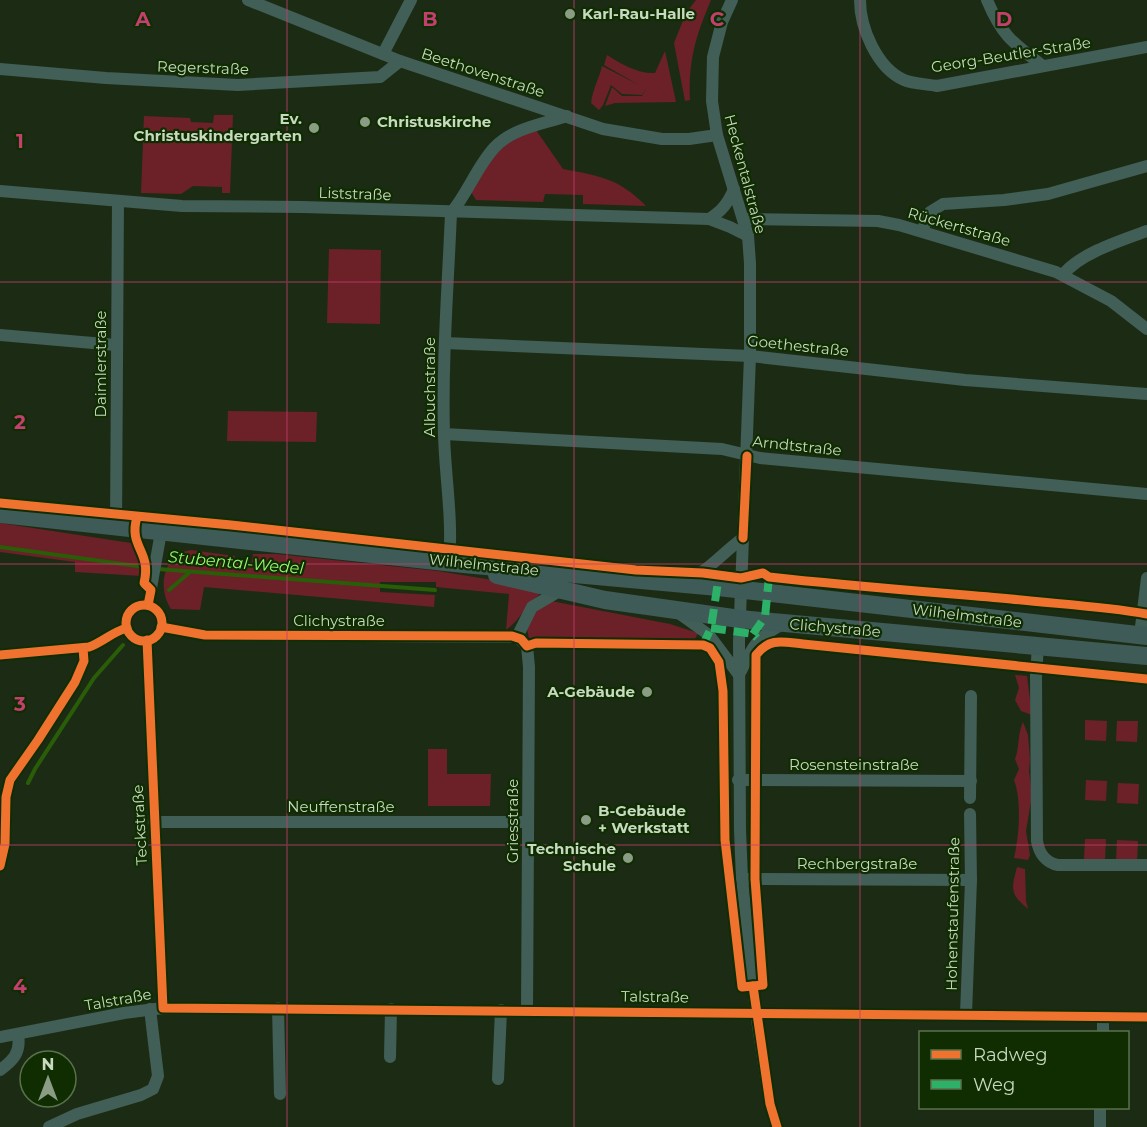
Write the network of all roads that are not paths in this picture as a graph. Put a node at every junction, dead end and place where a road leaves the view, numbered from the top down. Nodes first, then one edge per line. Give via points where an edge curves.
1 (248, 0) edge
2 (411, 0) edge
3 (732, 0) edge
4 (860, 0) edge
5 (987, 0) edge
6 (1147, 47) edge
7 (383, 54) junction
8 (400, 61) junction
9 (1043, 66) junction
10 (0, 69) edge
11 (567, 116) junction
12 (717, 135) junction
13 (1147, 166) edge
14 (734, 189) junction
15 (0, 190) edge
16 (118, 201) junction
17 (452, 213) junction
18 (709, 219) junction
19 (743, 219) junction
20 (922, 231) junction
21 (1147, 231) edge
22 (747, 236) junction
23 (1063, 275) junction
24 (1146, 327) edge
25 (0, 335) edge
26 (445, 343) junction
27 (116, 345) junction
28 (750, 356) junction
29 (1147, 394) edge
30 (444, 434) junction
31 (747, 456) junction
32 (1147, 494) edge
33 (0, 514) edge
34 (116, 527) junction
35 (161, 532) junction
36 (743, 538) junction
37 (456, 563) junction
38 (1147, 578) edge
39 (680, 583) junction
40 (561, 590) junction
41 (741, 590) junction
42 (148, 605) junction
43 (674, 610) junction
44 (740, 619) junction
45 (783, 624) junction
46 (161, 627) junction
47 (127, 628) junction
48 (1144, 636) edge
49 (517, 637) junction
50 (147, 640) junction
51 (1038, 645) junction
52 (83, 648) junction
53 (0, 655) edge
54 (1147, 656) edge
55 (739, 675) junction
56 (971, 696) dead end
57 (738, 780) junction
58 (971, 781) junction
59 (970, 798) dead end
60 (970, 814) dead end
61 (154, 822) junction
62 (528, 822) junction
63 (1147, 865) edge
64 (0, 866) edge
65 (742, 879) junction
66 (971, 880) junction
67 (163, 1008) junction
68 (278, 1008) junction
69 (150, 1009) junction
70 (391, 1009) junction
71 (501, 1010) junction
72 (527, 1010) junction
73 (756, 1013) junction
74 (966, 1014) junction
75 (1103, 1017) junction
76 (1147, 1017) edge
77 (1103, 1031) edge
78 (18, 1034) junction
79 (0, 1038) edge
80 (390, 1057) dead end
81 (0, 1070) edge
82 (498, 1080) dead end
83 (280, 1094) dead end
84 (1100, 1109) edge
85 (49, 1127) edge
86 (777, 1127) edge
87 (1100, 1127) edge

1 - 7 street, Beethovenstraße
2 - 7 street
3 - 12 street, Heckentalstraße via 713,57 712,108
4 - 9 street, Georg-Beutler-Straße via 871,45 882,63 904,80 937,86
5 - 9 street via 997,24 1013,43
6 - 9 street, Georg-Beutler-Straße
7 - 8 street, Beethovenstraße
8 - 10 street, Regerstraße via 380,77 238,85
8 - 11 street, Beethovenstraße
11 - 12 street, Beethovenstraße via 603,129 662,139
11 - 17 street via 521,130 495,146
12 - 14 street, Heckentalstraße
13 - 20 street via 1038,196 943,204 930,212
14 - 18 street via 721,212
14 - 19 street, Heckentalstraße
15 - 16 street, Liststraße
16 - 17 street, Liststraße
16 - 27 street, Daimlerstraße
17 - 18 street, Liststraße
17 - 26 street, Albuchstraße
18 - 22 street, Liststraße
19 - 20 street, Rückertstraße via 885,222
19 - 22 street, Heckentalstraße
20 - 23 street, Rückertstraße
21 - 23 street via 1082,259
22 - 28 street, Heckentalstraße
23 - 24 street, Rückertstraße via 1112,301
25 - 27 street
26 - 28 street, Goethestraße
26 - 30 street, Albuchstraße
27 - 34 street, Daimlerstraße
28 - 29 street, Goethestraße via 965,380
28 - 31 street, Heckentalstraße
30 - 31 street, Arndtstraße via 722,449
30 - 37 street, Albuchstraße
31 - 32 street, Arndtstraße
31 - 36 street, Heckentalstraße
33 - 34 main road, Wilhelmstraße
34 - 35 main road, Wilhelmstraße
35 - 37 main road, Wilhelmstraße
35 - 42 street
36 - 39 street via 708,570
36 - 41 street, Heckentalstraße
37 - 39 main road, Wilhelmstraße
37 - 40 main road, Clichystraße
38 - 48 street
39 - 41 main road, Wilhelmstraße
40 - 43 main road, Clichystraße
40 - 49 street via 532,607
41 - 44 street, Heckentalstraße
41 - 48 main road, Wilhelmstraße
42 - 46 street via 159,613
42 - 47 street via 133,609 127,617
43 - 44 main road, Clichystraße
43 - 55 street via 709,635
44 - 45 main road, Clichystraße
44 - 55 street, Heckentalstraße
45 - 51 main road, Clichystraße
45 - 55 street via 767,632 752,647
46 - 49 street, Clichystraße via 214,636
46 - 50 street via 155,637
47 - 50 street via 135,638
47 - 52 street
49 - 62 street, Griesstraße via 528,651
50 - 61 street, Teckstraße
51 - 54 main road, Clichystraße
51 - 63 street via 1040,851 1058,865
52 - 53 street
52 - 64 street via 84,661 75,682 10,780
55 - 57 street, Heckentalstraße
56 - 58 street
57 - 58 street, Rosensteinstraße
57 - 65 street, Heckentalstraße
58 - 59 street
60 - 66 street, Hohenstaufenstraße
61 - 62 street, Neuffenstraße
61 - 67 street, Teckstraße
62 - 72 street, Griesstraße
65 - 66 street, Rechbergstraße
65 - 73 street, Heckentalstraße
66 - 74 street, Hohenstaufenstraße
67 - 68 street, Talstraße
67 - 69 street, Talstraße
68 - 70 street, Talstraße
68 - 83 street
69 - 78 street, Talstraße
69 - 85 street via 158,1076 153,1089
70 - 71 street, Talstraße
70 - 80 street
71 - 72 street, Talstraße
71 - 82 street
72 - 73 street, Talstraße
73 - 74 street, Talstraße
73 - 86 street, Heckentalstraße
74 - 75 street, Talstraße
75 - 76 street, Talstraße
75 - 77 street
78 - 79 street, Talstraße
78 - 81 street via 18,1053
84 - 87 street

